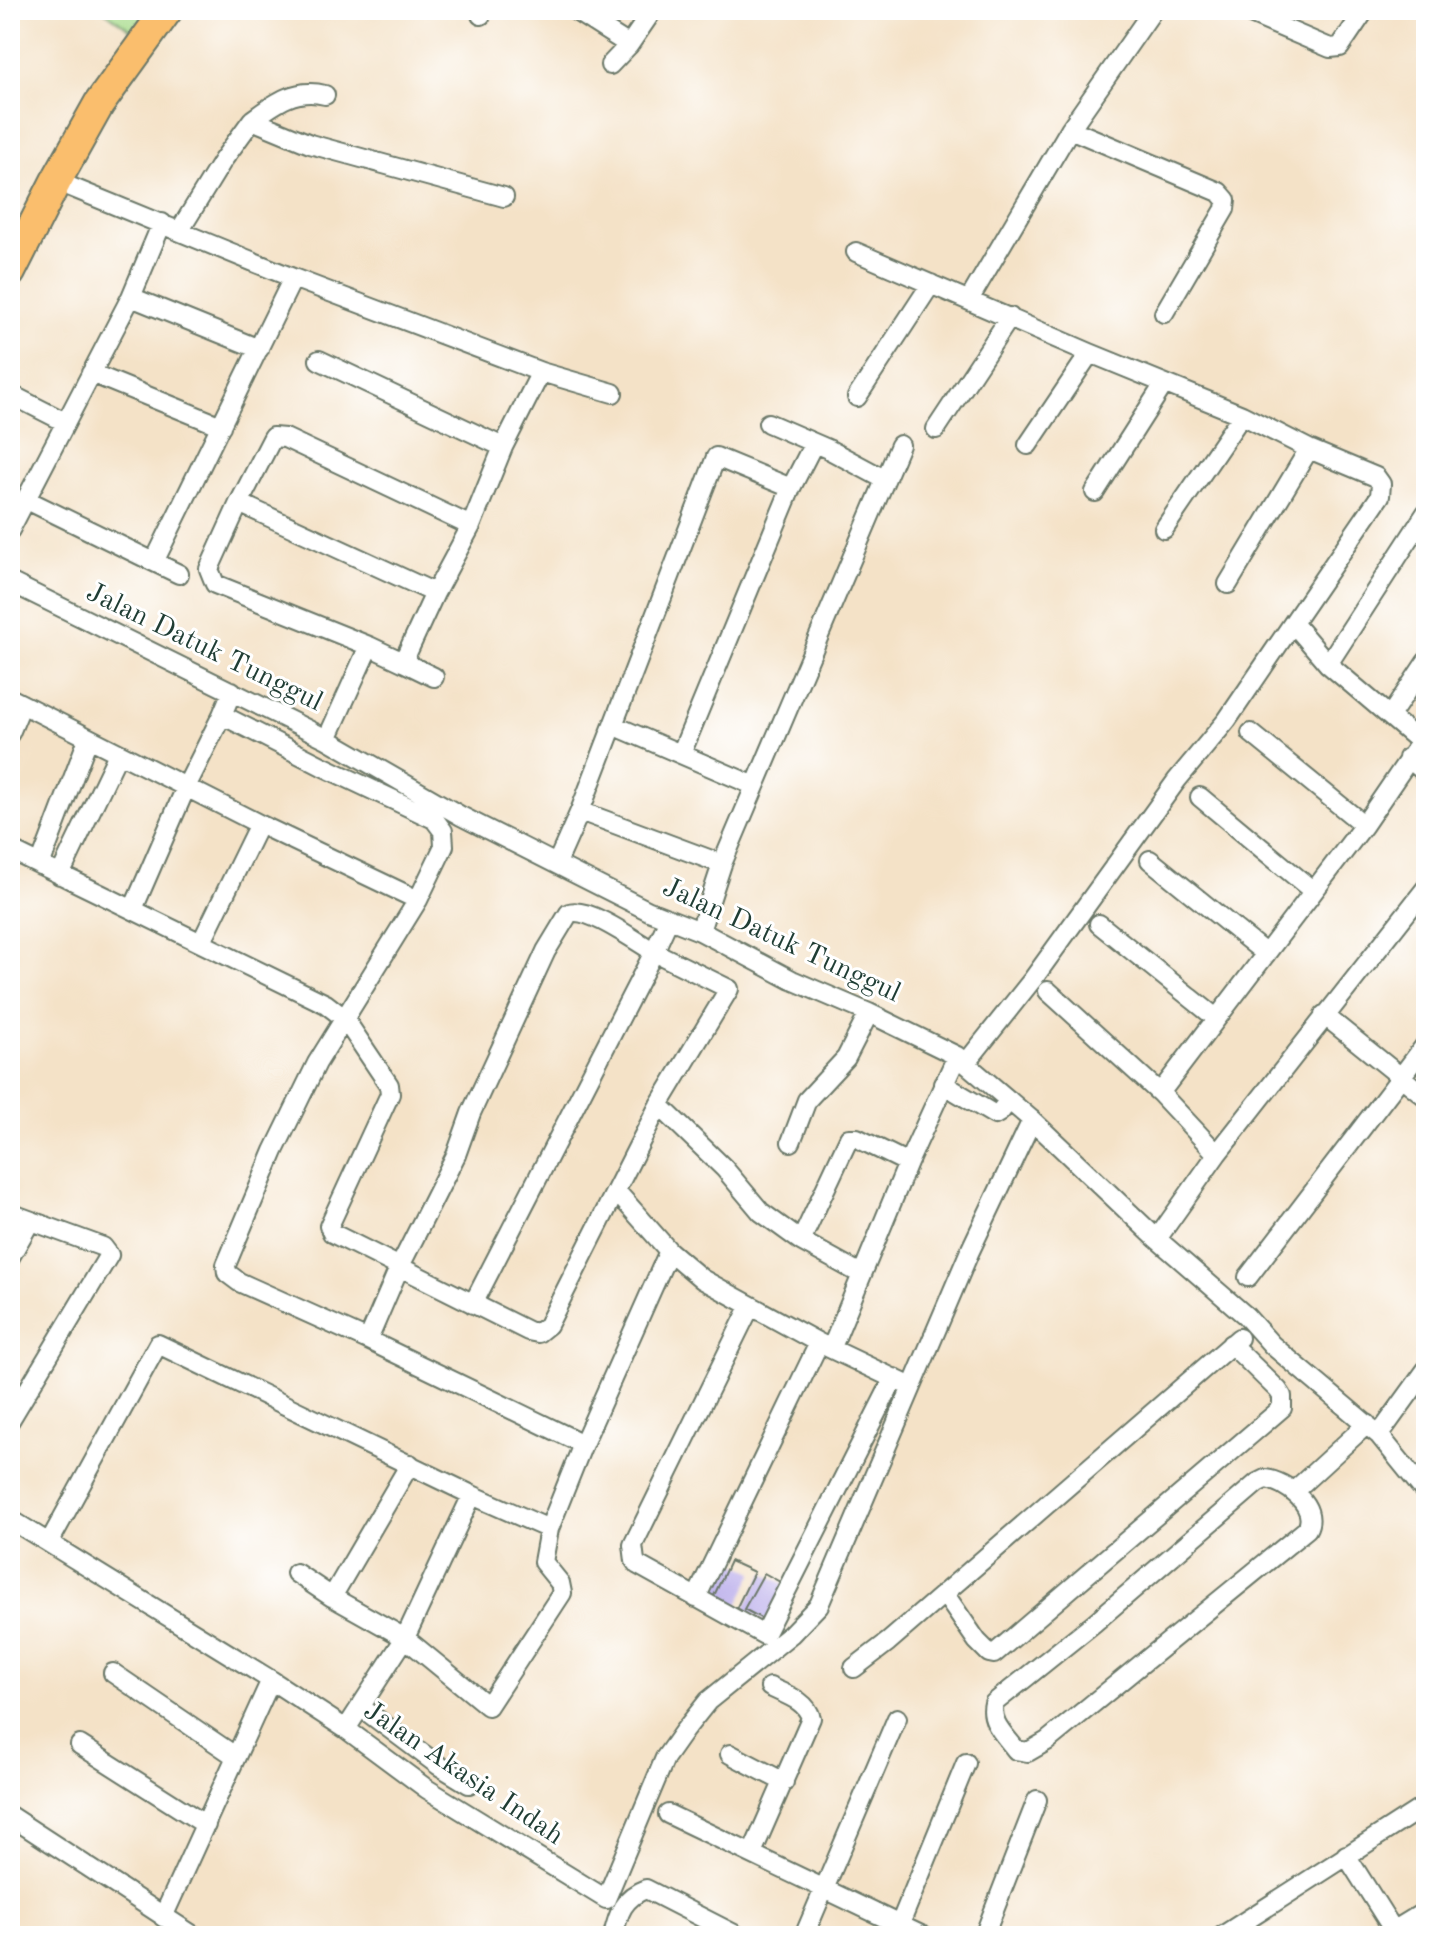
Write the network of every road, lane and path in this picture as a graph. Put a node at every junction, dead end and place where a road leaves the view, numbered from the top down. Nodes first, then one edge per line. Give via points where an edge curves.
1 (167, 10) edge
2 (574, 10) edge
3 (653, 10) edge
4 (1153, 10) edge
5 (1241, 10) edge
6 (1365, 10) edge
7 (629, 45) junction
8 (610, 65) dead end
9 (325, 95) dead end
10 (252, 120) junction
11 (1070, 129) junction
12 (56, 181) junction
13 (504, 197) dead end
14 (162, 223) junction
15 (180, 230) junction
16 (856, 252) dead end
17 (10, 272) edge
18 (293, 278) junction
19 (931, 284) junction
20 (131, 297) junction
21 (969, 300) junction
22 (1164, 313) dead end
23 (1010, 317) junction
24 (259, 349) junction
25 (1090, 353) junction
26 (319, 360) dead end
27 (541, 372) junction
28 (91, 373) junction
29 (1164, 384) junction
30 (613, 393) dead end
31 (10, 394) edge
32 (857, 397) dead end
33 (1242, 415) junction
34 (65, 422) junction
35 (768, 423) dead end
36 (221, 426) junction
37 (936, 429) dead end
38 (814, 443) junction
39 (900, 445) dead end
40 (1028, 445) dead end
41 (503, 447) junction
42 (1309, 449) junction
43 (884, 479) junction
44 (791, 488) junction
45 (1095, 492) dead end
46 (27, 500) junction
47 (239, 503) junction
48 (1426, 513) edge
49 (471, 526) junction
50 (1164, 529) dead end
51 (10, 530) edge
52 (154, 562) junction
53 (179, 574) dead end
54 (10, 582) edge
55 (1228, 584) dead end
56 (435, 593) junction
57 (1299, 630) junction
58 (369, 646) junction
59 (403, 662) junction
60 (1426, 662) edge
61 (1328, 664) junction
62 (434, 677) dead end
63 (232, 691) junction
64 (16, 701) edge
65 (222, 715) junction
66 (1390, 716) junction
67 (613, 725) junction
68 (10, 733) edge
69 (1251, 733) dead end
70 (88, 739) junction
71 (327, 739) junction
72 (1423, 745) edge
73 (118, 754) junction
74 (681, 754) junction
75 (1408, 758) junction
76 (1426, 773) edge
77 (187, 785) junction
78 (755, 786) junction
79 (1200, 797) dead end
80 (580, 811) junction
81 (259, 824) junction
82 (1364, 825) junction
83 (10, 850) edge
84 (1150, 860) dead end
85 (557, 863) junction
86 (722, 864) junction
87 (40, 865) junction
88 (60, 875) junction
89 (1426, 888) edge
90 (1313, 891) junction
91 (418, 900) junction
92 (133, 909) junction
93 (669, 919) junction
94 (1099, 924) dead end
95 (700, 931) junction
96 (201, 943) junction
97 (654, 952) junction
98 (1266, 954) junction
99 (1048, 991) dead end
100 (869, 1013) junction
101 (1324, 1015) junction
102 (344, 1018) junction
103 (1216, 1018) junction
104 (1426, 1044) edge
105 (962, 1059) junction
106 (1401, 1077) junction
107 (943, 1084) junction
108 (1160, 1093) junction
109 (1426, 1097) edge
110 (1009, 1100) junction
111 (659, 1105) junction
112 (1032, 1120) junction
113 (791, 1142) dead end
114 (1217, 1154) junction
115 (908, 1163) junction
116 (616, 1191) junction
117 (10, 1213) edge
118 (30, 1222) junction
119 (1157, 1239) junction
120 (801, 1241) junction
121 (669, 1251) junction
122 (10, 1257) edge
123 (399, 1268) junction
124 (861, 1274) junction
125 (1248, 1277) dead end
126 (473, 1304) junction
127 (750, 1307) junction
128 (1254, 1327) junction
129 (368, 1340) junction
130 (1231, 1344) junction
131 (825, 1345) junction
132 (1426, 1370) edge
133 (894, 1378) junction
134 (912, 1388) junction
135 (10, 1420) edge
136 (1373, 1430) junction
137 (583, 1444) junction
138 (410, 1464) junction
139 (1293, 1492) junction
140 (1426, 1493) edge
141 (472, 1495) junction
142 (10, 1519) edge
143 (549, 1529) junction
144 (50, 1541) junction
145 (296, 1573) dead end
146 (944, 1593) junction
147 (332, 1597) junction
148 (696, 1598) junction
149 (405, 1638) junction
150 (854, 1668) dead end
151 (113, 1673) dead end
152 (271, 1680) junction
153 (770, 1687) dead end
154 (362, 1708) junction
155 (897, 1718) dead end
156 (346, 1729) junction
157 (80, 1745) dead end
158 (730, 1754) dead end
159 (235, 1756) junction
160 (966, 1763) dead end
161 (784, 1782) junction
162 (469, 1784) dead end
163 (1037, 1800) dead end
164 (1426, 1805) edge
165 (668, 1814) dead end
166 (10, 1816) edge
167 (206, 1825) junction
168 (752, 1853) junction
169 (1346, 1855) junction
170 (826, 1888) junction
171 (613, 1903) junction
172 (1426, 1911) edge
173 (163, 1917) junction
174 (900, 1924) junction
175 (1390, 1933) edge
176 (194, 1936) edge
177 (613, 1936) edge
178 (738, 1936) edge
179 (804, 1936) edge
180 (923, 1936) edge
181 (984, 1936) edge
182 (1222, 1936) edge

1 - 12 main road via 99,104
2 - 7 street
3 - 7 street
4 - 11 street
5 - 6 street via 1330,48 1340,47
7 - 8 street
9 - 10 street via 311,91 281,98
10 - 13 street via 310,144
10 - 15 street
11 - 21 street
11 - 22 street via 1219,192 1226,200
12 - 14 street
12 - 17 main road
14 - 15 street
14 - 20 street
15 - 18 street
16 - 19 street
18 - 24 street
18 - 27 street
19 - 21 street
19 - 32 street
20 - 24 street
20 - 28 street
21 - 23 street
23 - 25 street
23 - 37 street
24 - 36 street
25 - 29 street
25 - 40 street
26 - 41 street
27 - 30 street
27 - 41 street
28 - 34 street
28 - 36 street
29 - 33 street
29 - 45 street
31 - 34 street
33 - 42 street
33 - 50 street
34 - 46 street
35 - 38 street
36 - 52 street
38 - 43 street
38 - 44 street
39 - 43 street
41 - 49 street
42 - 55 street
42 - 57 street via 1376,477 1381,484 1380,496
43 - 78 street
44 - 67 street via 716,457
44 - 74 street
46 - 51 street
46 - 52 street
47 - 49 street via 273,437 285,438
47 - 56 street
47 - 58 street via 209,569 215,584
48 - 61 street
49 - 56 street
52 - 53 street
54 - 63 street, Jalan Datuk Tunggul
56 - 59 street
57 - 61 street
57 - 105 street via 1177,780 1033,979
58 - 59 street
58 - 71 street
59 - 62 street
60 - 66 street
61 - 66 street
63 - 65 street
63 - 71 street, Jalan Datuk Tunggul
64 - 68 street
64 - 70 street
65 - 77 street
65 - 91 street via 434,819 443,831 444,846
66 - 72 street
67 - 74 street
67 - 80 street
69 - 82 street
70 - 73 street
70 - 87 street
71 - 85 street, Jalan Datuk Tunggul via 461,816
72 - 75 street
73 - 77 street
73 - 88 street
74 - 78 street
75 - 76 street
75 - 82 street
77 - 81 street
77 - 92 street
78 - 86 street
79 - 90 street
80 - 85 street
80 - 86 street
81 - 91 street
81 - 96 street
82 - 90 street
83 - 87 street
84 - 98 street
85 - 93 street, Jalan Datuk Tunggul
86 - 95 street
87 - 88 street
88 - 92 street
89 - 101 street
90 - 98 street
91 - 102 street
92 - 96 street
93 - 95 street, Jalan Datuk Tunggul
93 - 97 street
94 - 103 street
95 - 100 street, Jalan Datuk Tunggul
96 - 102 street via 326,1004
97 - 111 street via 729,989
97 - 123 street via 590,914 569,913 546,951 456,1155
97 - 126 street
98 - 103 street
99 - 108 street
100 - 105 street, Jalan Datuk Tunggul
100 - 113 street via 846,1058 807,1100
101 - 106 street
101 - 114 street
102 - 123 street via 390,1094 329,1226 332,1233
102 - 129 street via 274,1151 226,1265 227,1273 239,1282
103 - 108 street
104 - 106 street
105 - 107 street
105 - 110 street, Jalan Datuk Tunggul
106 - 109 street
106 - 125 street
107 - 110 street via 995,1115
107 - 115 street
108 - 114 street
110 - 112 street, Jalan Datuk Tunggul
111 - 116 street
111 - 120 street via 761,1212
112 - 119 street, Jalan Datuk Tunggul
112 - 134 street
114 - 119 street
115 - 120 street via 849,1138
115 - 124 street
116 - 121 street
116 - 126 street via 548,1325 538,1333
117 - 118 street
118 - 122 street
118 - 135 street via 103,1247 109,1255
119 - 128 street, Jalan Datuk Tunggul
120 - 124 street
121 - 127 street via 702,1279
121 - 137 street
123 - 126 street
123 - 129 street
124 - 131 street
127 - 131 street
127 - 148 street via 633,1545 638,1565
128 - 130 street
128 - 136 street, Jalan Datuk Tunggul
129 - 137 street
130 - 146 street
130 - 146 street via 1278,1390 1282,1408 994,1654 977,1641
131 - 133 street
131 - 148 street
132 - 136 street
133 - 134 street
133 - 148 street via 764,1635
134 - 171 street via 819,1605 708,1701 665,1758
136 - 139 street
136 - 140 street, Jalan Datuk Tunggul
137 - 143 street
138 - 141 street
138 - 144 street via 158,1344
138 - 147 street
139 - 139 street via 1311,1515 1307,1529 1047,1741 1023,1753 1016,1750 994,1721 994,1703 1257,1483 1284,1482
141 - 143 street
141 - 149 street
142 - 144 street, Jalan Akasia Indah
143 - 149 street via 543,1562 562,1593 488,1706
144 - 152 street, Jalan Akasia Indah
145 - 147 street
146 - 150 street
147 - 149 street
149 - 154 street
151 - 159 street
152 - 156 street, Jalan Akasia Indah
152 - 159 street
153 - 161 street via 803,1703 811,1718
154 - 156 street
154 - 162 street
155 - 170 street
156 - 171 street, Jalan Akasia Indah via 427,1789
157 - 167 street
158 - 161 street
159 - 167 street
160 - 174 street
161 - 168 street
163 - 181 street
164 - 169 street
165 - 168 street
166 - 173 street
167 - 173 street
168 - 170 street
169 - 175 street
169 - 182 street
170 - 174 street
170 - 179 street
171 - 177 street
171 - 178 street via 646,1889
172 - 175 street
173 - 176 street
174 - 180 street

